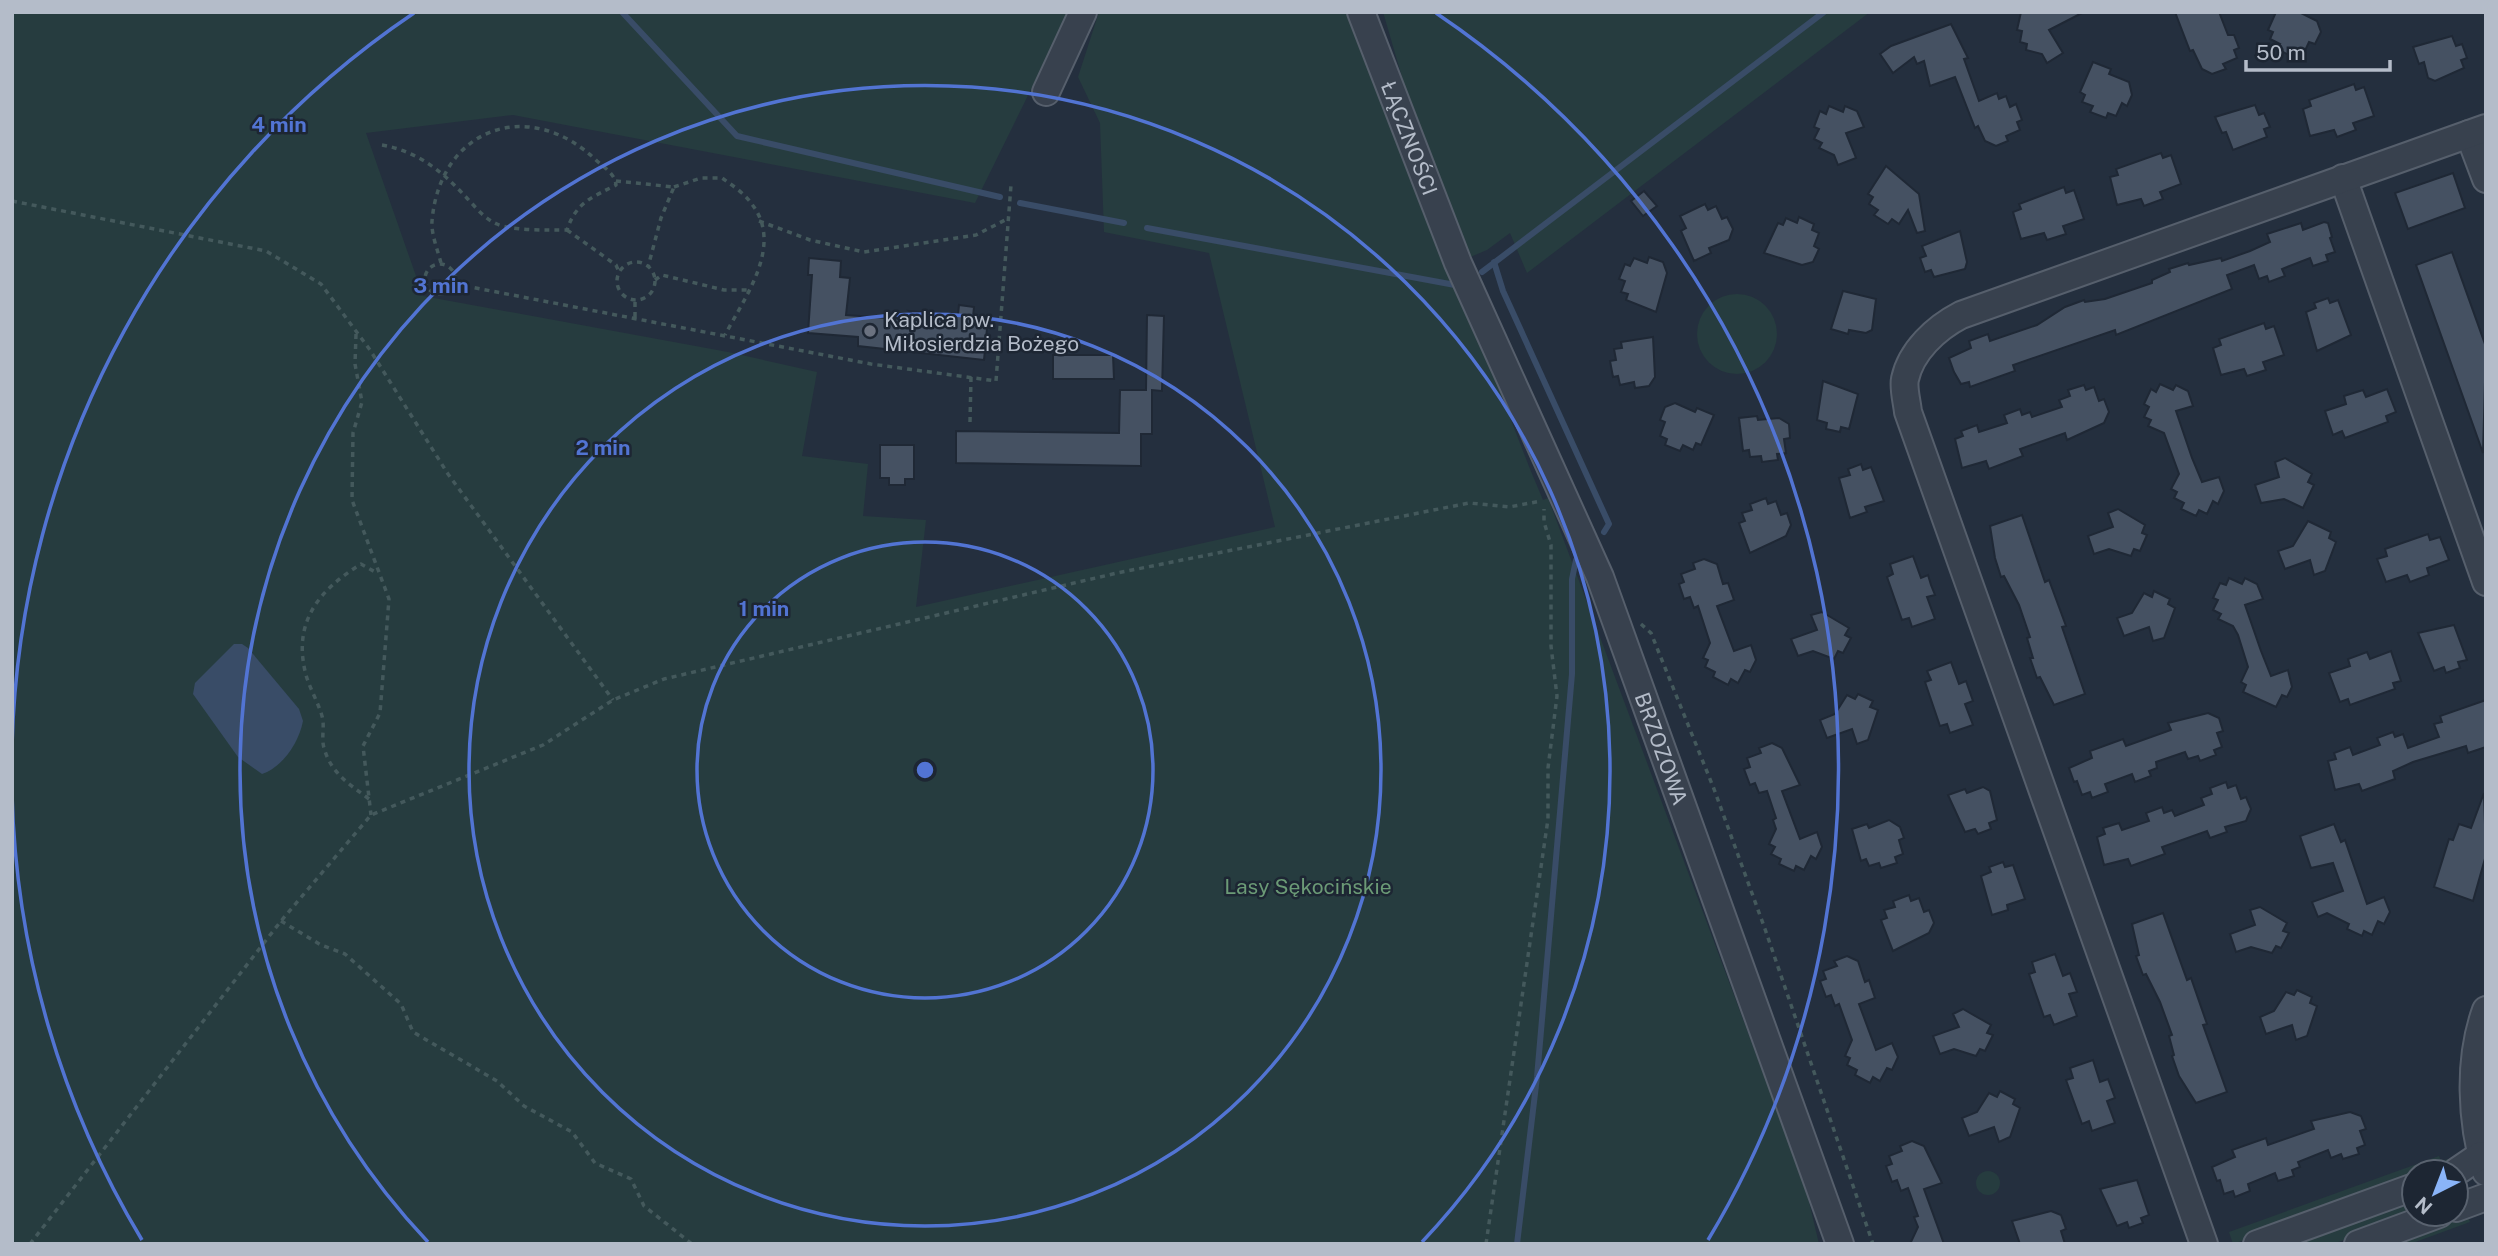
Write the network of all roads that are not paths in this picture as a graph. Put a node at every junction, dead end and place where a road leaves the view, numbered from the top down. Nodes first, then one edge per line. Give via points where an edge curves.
1 (1083, 12) edge
2 (1361, 12) edge
3 (1046, 92) dead end
4 (2477, 131) edge
5 (2343, 178) junction
6 (2486, 179) edge
7 (1458, 263) joint
8 (2486, 582) edge
9 (2486, 1010) edge
10 (2483, 1163) edge
11 (2400, 1192) edge
12 (2401, 1228) edge
13 (1840, 1244) edge
14 (2204, 1244) edge
15 (2257, 1244) edge
16 (2358, 1244) edge

1 - 3 street
2 - 7 street, ŁĄCZNOŚCI
4 - 5 street
4 - 6 street
5 - 8 street
5 - 14 street via 1961,315 1936,331 1916,354 1904,381 1909,412
7 - 13 street, BRZOZOWA via 1600,576
9 - 10 street via 2479,1028 2474,1115
11 - 15 street
12 - 16 street

